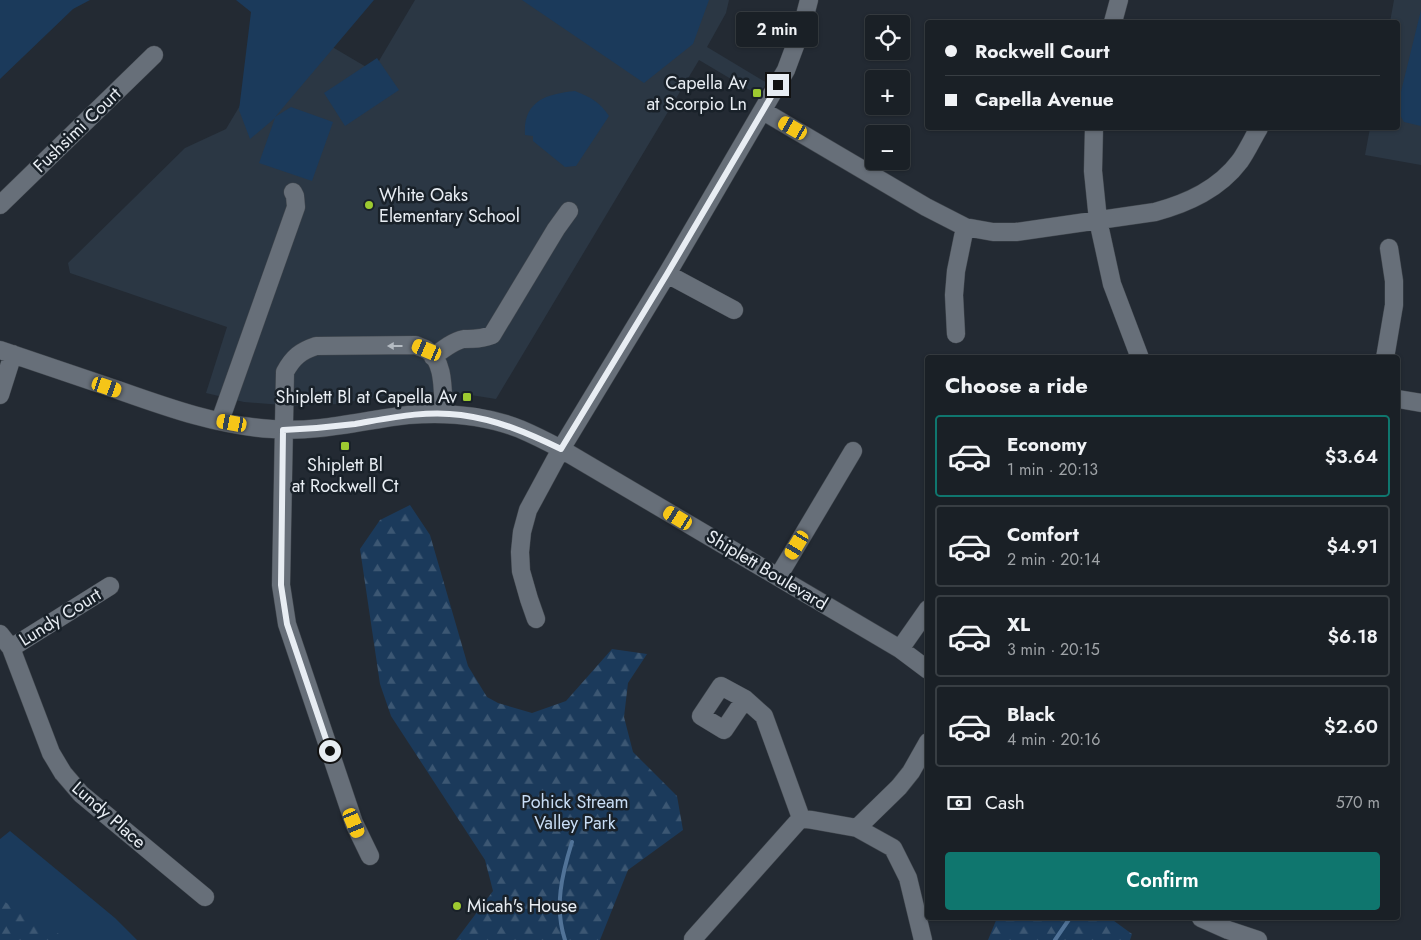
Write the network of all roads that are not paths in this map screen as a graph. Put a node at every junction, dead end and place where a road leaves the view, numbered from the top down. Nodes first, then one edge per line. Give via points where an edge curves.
1 (809, 0) edge
2 (1120, 0) edge
3 (1114, 20) edge
4 (154, 55) dead end
5 (763, 111) junction
6 (1094, 130) edge
7 (1259, 130) edge
8 (293, 192) dead end
9 (0, 205) edge
10 (570, 211) dead end
11 (1098, 220) junction
12 (965, 227) junction
13 (1389, 248) dead end
14 (667, 274) junction
15 (734, 310) dead end
16 (956, 334) dead end
17 (7, 352) edge
18 (1139, 355) edge
19 (1386, 355) edge
20 (434, 357) junction
21 (0, 395) edge
22 (1400, 399) edge
23 (1421, 403) edge
24 (444, 414) junction
25 (220, 421) junction
26 (283, 430) junction
27 (561, 449) junction
28 (853, 451) dead end
29 (778, 577) junction
30 (110, 586) dead end
31 (925, 613) edge
32 (536, 619) dead end
33 (5, 641) edge
34 (900, 649) junction
35 (925, 668) edge
36 (745, 699) dead end
37 (925, 747) edge
38 (801, 818) junction
39 (857, 828) junction
40 (370, 856) dead end
41 (204, 898) dead end
42 (1206, 920) edge
43 (693, 939) edge
44 (923, 940) edge
45 (1258, 940) edge

1 - 5 street via 792,56
2 - 3 street
4 - 9 street, Fushsimi Court
5 - 12 street
5 - 14 street
6 - 11 street via 1093,171
7 - 11 street via 1240,161 1222,180 1201,194 1155,212
8 - 25 street via 296,207
10 - 20 street via 556,228 492,335 479,340 463,339
11 - 12 street via 1016,232
11 - 18 street via 1112,284
12 - 16 street via 956,271
13 - 19 street via 1394,305
14 - 15 street
14 - 27 street
17 - 21 street
17 - 25 street, Shiplett Boulevard via 163,406
20 - 24 street via 441,375
20 -> 26 street via 416,346 316,346 303,350 285,372
22 - 23 street
24 - 26 street, Shiplett Boulevard
24 - 27 street, Shiplett Boulevard via 486,419 519,429
25 - 26 street, Shiplett Boulevard
26 - 40 street via 283,605 354,823
27 - 29 street, Shiplett Boulevard
27 - 32 street via 528,510 522,532 521,571
28 - 29 street
29 - 34 street, Shiplett Boulevard
30 - 33 street, Lundy Court
31 - 34 street
33 - 41 street, Lundy Place via 51,754 63,773 81,794
34 - 35 street, Shiplett Boulevard
36 - 38 street via 764,716
37 - 39 street via 899,787
38 - 39 street
38 - 43 street
39 - 44 street via 892,848 908,878
42 - 45 street

